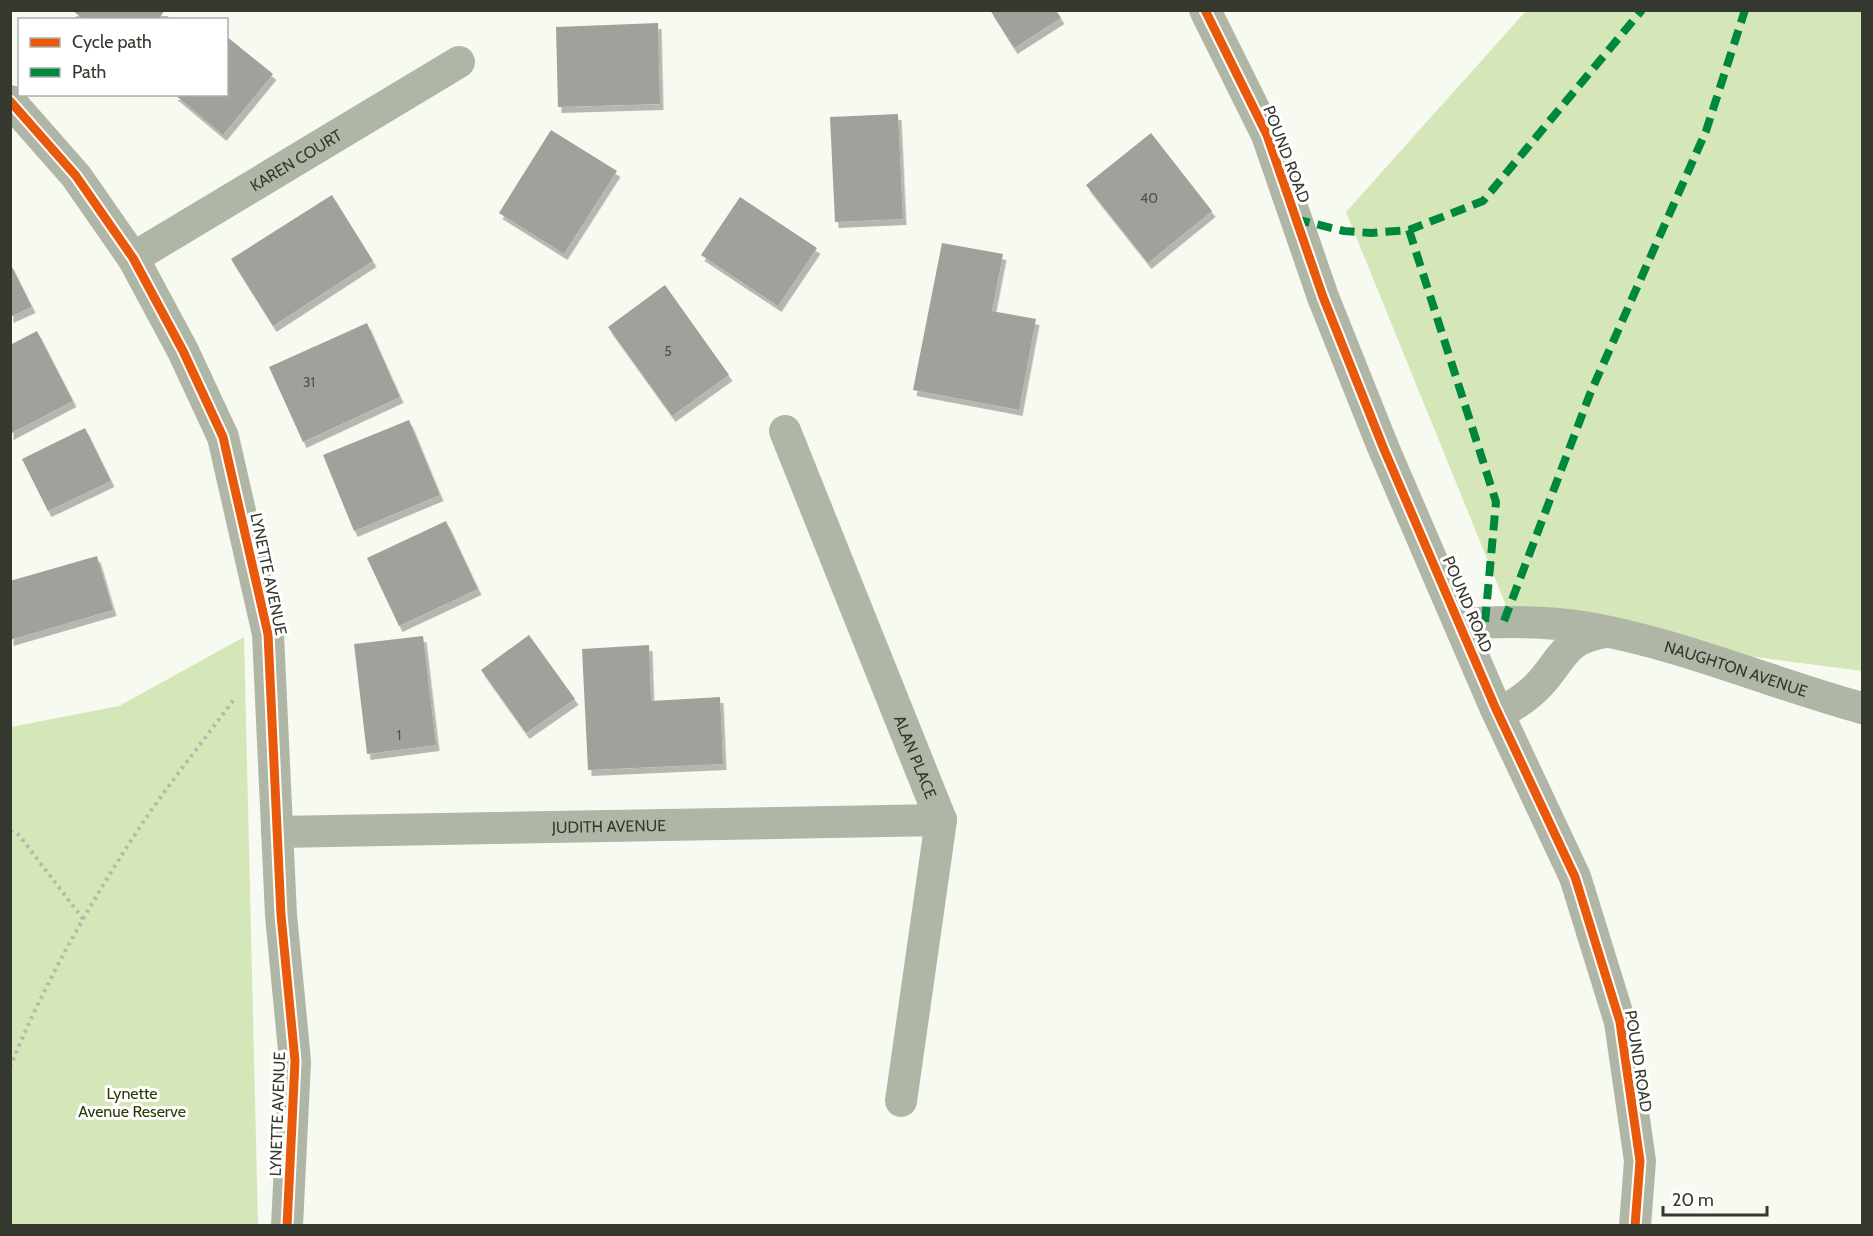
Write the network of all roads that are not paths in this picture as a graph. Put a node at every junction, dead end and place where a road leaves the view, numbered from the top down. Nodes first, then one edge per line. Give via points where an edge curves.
1 (1205, 10) edge
2 (459, 62) dead end
3 (10, 101) edge
4 (133, 258) junction
5 (785, 431) dead end
6 (1460, 624) junction
7 (1607, 632) junction
8 (1863, 708) edge
9 (1499, 714) junction
10 (941, 820) junction
11 (277, 832) junction
12 (901, 1101) dead end
13 (287, 1226) edge
14 (1635, 1226) edge

1 - 6 street, POUND ROAD via 1267,135 1323,297
2 - 4 street, KAREN COURT
3 - 4 street, LYNETTE AVENUE via 76,176
4 - 11 street, LYNETTE AVENUE via 223,437 268,634
5 - 10 street, ALAN PLACE
6 - 7 street, NAUGHTON AVENUE via 1504,621
6 - 9 street, POUND ROAD
7 - 8 street, NAUGHTON AVENUE via 1653,642
7 - 9 street, NAUGHTON AVENUE via 1588,635 1572,644 1536,687
9 - 14 street, POUND ROAD via 1575,877 1620,1022 1640,1161
10 - 11 street, JUDITH AVENUE
10 - 12 street, ALAN PLACE
11 - 13 street, LYNETTE AVENUE via 295,1060

